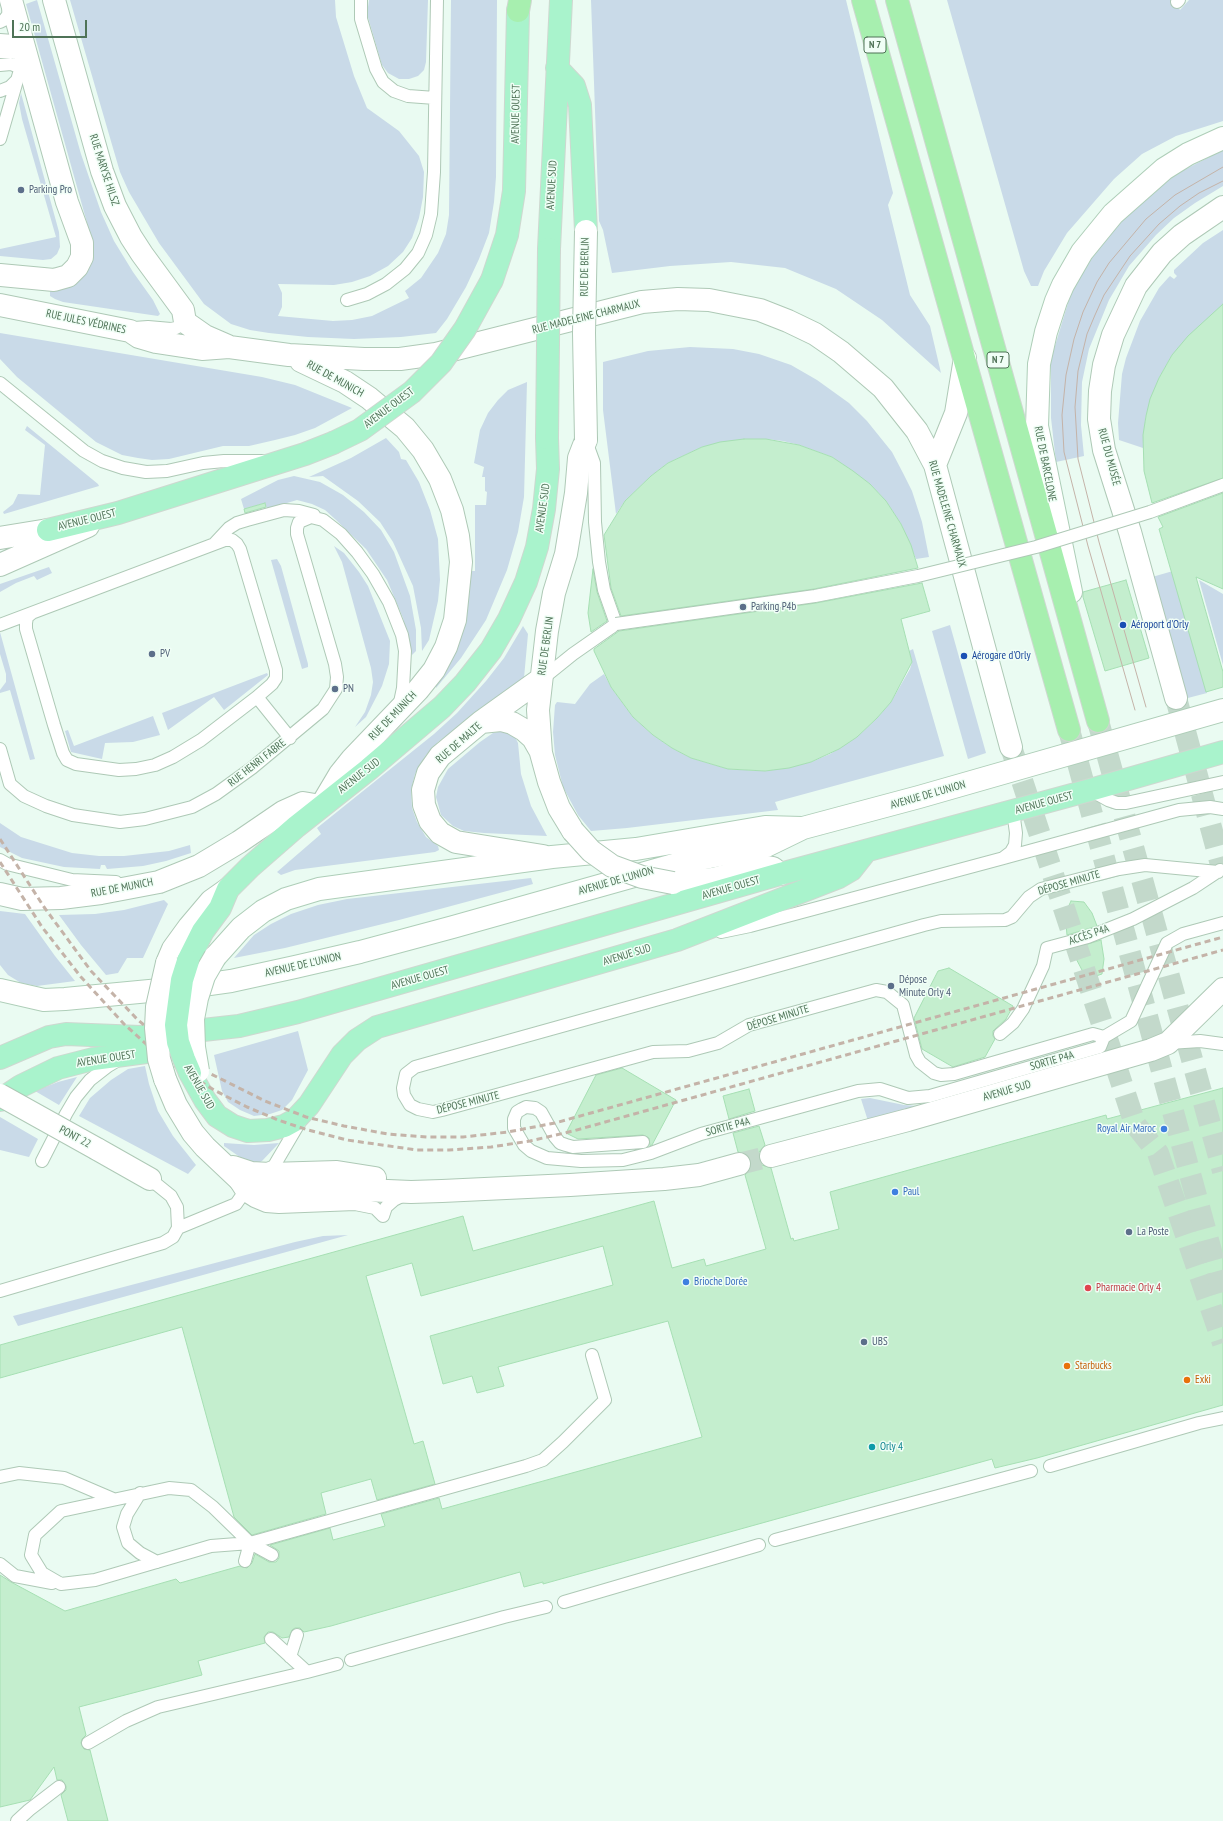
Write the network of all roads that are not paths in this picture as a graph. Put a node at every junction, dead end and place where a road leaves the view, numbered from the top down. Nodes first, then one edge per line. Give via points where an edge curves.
1 (5, 0) edge
2 (10, 0) edge
3 (54, 0) edge
4 (361, 0) edge
5 (437, 0) edge
6 (560, 0) edge
7 (863, 0) edge
8 (897, 0) edge
9 (518, 4) edge
10 (0, 8) edge
11 (0, 22) edge
12 (0, 40) edge
13 (0, 52) edge
14 (24, 59) junction
15 (0, 65) edge
16 (557, 68) junction
17 (0, 91) edge
18 (435, 98) junction
19 (1223, 138) edge
20 (0, 139) edge
21 (1223, 207) edge
22 (586, 231) joint
23 (3, 276) edge
24 (347, 300) dead end
25 (0, 305) edge
26 (185, 322) junction
27 (130, 331) junction
28 (230, 347) junction
29 (289, 355) junction
30 (965, 358) junction
31 (0, 383) edge
32 (586, 440) junction
33 (275, 462) junction
34 (935, 465) junction
35 (1223, 484) edge
36 (118, 513) junction
37 (323, 520) junction
38 (48, 530) junction
39 (0, 538) edge
40 (211, 545) junction
41 (0, 546) edge
42 (0, 565) edge
43 (32, 613) junction
44 (616, 624) junction
45 (0, 625) edge
46 (541, 679) junction
47 (257, 696) junction
48 (1176, 698) tunnel mouth
49 (398, 710) junction
50 (1223, 710) edge
51 (1098, 721) joint
52 (481, 722) junction
53 (1069, 730) tunnel mouth
54 (290, 738) junction
55 (1011, 747) tunnel mouth
56 (0, 749) edge
57 (1223, 752) edge
58 (541, 753) junction
59 (1223, 782) edge
60 (1090, 790) junction
61 (322, 806) junction
62 (1223, 809) edge
63 (1013, 810) junction
64 (803, 828) junction
65 (866, 852) junction
66 (552, 857) junction
67 (1000, 859) junction
68 (0, 860) edge
69 (1220, 870) edge
70 (780, 874) junction
71 (159, 882) junction
72 (228, 889) junction
73 (0, 894) edge
74 (1223, 924) edge
75 (677, 940) junction
76 (1223, 989) edge
77 (0, 990) edge
78 (1216, 1006) edge
79 (239, 1026) junction
80 (1000, 1034) dead end
81 (1104, 1037) junction
82 (1168, 1043) junction
83 (1223, 1044) edge
84 (128, 1055) junction
85 (0, 1058) edge
86 (194, 1072) junction
87 (0, 1095) edge
88 (0, 1100) edge
89 (309, 1105) junction
90 (643, 1142) dead end
91 (771, 1156) tunnel mouth
92 (42, 1161) dead end
93 (739, 1164) tunnel mouth
94 (150, 1179) joint
95 (249, 1184) junction
96 (442, 1191) junction
97 (178, 1228) junction
98 (0, 1291) edge
99 (592, 1355) dead end
100 (1223, 1418) edge
101 (1050, 1466) dead end
102 (1031, 1471) dead end
103 (0, 1477) edge
104 (140, 1493) junction
105 (113, 1499) junction
106 (775, 1540) dead end
107 (250, 1543) junction
108 (759, 1545) dead end
109 (272, 1555) dead end
110 (245, 1561) dead end
111 (156, 1562) junction
112 (0, 1564) edge
113 (61, 1584) junction
114 (564, 1602) dead end
115 (546, 1607) dead end
116 (297, 1635) dead end
117 (272, 1639) dead end
118 (290, 1657) junction
119 (351, 1660) dead end
120 (337, 1664) dead end
121 (306, 1672) junction
122 (88, 1743) dead end
123 (59, 1787) dead end
124 (17, 1821) edge

1 - 10 lane
2 - 11 lane via 8,15
2 - 14 street
3 - 26 street, RUE MARYSE HILSZ via 102,171 115,206 130,237 183,310
4 - 18 lane via 361,19 376,69 383,82 408,96
5 - 18 lane
6 - 16 main road, AVENUE SUD
7 - 30 highway, N 7
8 - 51 highway, N 7
9 - 33 main road, AVENUE OUEST, bridge via 514,191 507,235 492,280 465,329 441,363 412,392 360,430 305,454
12 - 14 lane via 10,40
13 - 14 lane via 13,52
14 - 15 lane
14 - 17 lane via 10,87
14 - 20 lane
14 - 23 street via 82,243 82,257 78,267 68,276 54,280
16 - 22 main road via 574,86 580,105
16 - 61 main road, AVENUE SUD, bridge via 549,249 548,469 537,547 526,582 491,650 465,683 442,707
18 - 24 lane via 432,207 426,235 418,252 405,269 386,284 367,294
19 - 51 street, RUE DE BARCELONE via 1188,154 1164,169 1113,214 1082,252 1063,285 1043,345 1039,364 1037,426
21 - 48 street, RUE DU MUSÉE via 1162,252 1136,286 1113,335 1100,391 1099,419 1104,450 1130,532
22 - 32 street, RUE DE BERLIN, bridge
25 - 27 street, RUE JULES VÉDRINES
26 - 27 lane via 171,329 148,327 134,328
26 - 28 street via 205,336
27 - 28 street, RUE JULES VÉDRINES via 139,337 156,342 202,349
28 - 29 street, RUE JULES VÉDRINES
29 - 34 street, RUE MADELEINE CHARMAUX via 364,360 400,359 436,354 642,302 678,299 738,304 788,321 816,334 842,352 878,383 899,407 917,431
29 - 49 street, RUE DE MUNICH via 345,382 405,428 423,450 440,479 452,510 461,562 455,620 446,647 434,670
30 - 34 street via 956,413
30 - 53 highway, N 7
31 - 33 lane via 84,450 122,468 146,472 167,471 224,460
32 - 44 lane via 594,464 595,522 604,590
32 - 46 street, RUE DE BERLIN via 579,458 567,548 554,593
33 - 36 main road, AVENUE OUEST
34 - 55 street, RUE MADELEINE CHARMAUX
35 - 44 lane, bridge via 1150,512 1036,547 918,576 815,596
36 - 38 main road, AVENUE OUEST
36 - 42 street
37 - 40 lane via 313,514 284,510 237,523
37 - 49 lane via 341,534 357,552 373,574 396,618 405,651 403,688
37 - 54 lane, RUE HENRI FABRE via 316,517 304,518 297,528 335,664 336,689 323,710
38 - 39 street
38 - 41 lane, AVENUE OUEST
40 - 43 lane
40 - 47 lane via 232,540 240,549 276,670 276,678 272,684
43 - 45 lane
43 - 47 lane via 28,617 26,629 65,757 76,764 119,770 155,765 173,758 201,740
44 - 46 lane
46 - 52 street, RUE DE MALTE
46 - 58 street, RUE DE BERLIN via 538,710
47 - 54 lane
49 - 61 street, RUE DE MUNICH via 340,774
50 - 64 street, AVENUE DE L'UNION
52 - 58 street via 500,720 512,723 533,738
52 - 66 street, RUE DE MALTE via 440,756 428,773 423,790 424,805 430,821 440,833 456,842
54 - 56 lane, RUE HENRI FABRE via 216,794 192,807 170,814 120,822 72,815 24,796 10,784
57 - 60 main road, AVENUE OUEST
58 - 70 street, RUE DE BERLIN, bridge via 559,808 591,851 612,866 674,883 713,879 760,866 773,868
59 - 60 lane via 1126,803 1108,800
60 - 63 main road, AVENUE OUEST
61 - 71 street, RUE DE MUNICH via 303,803 282,812 198,866
61 - 72 main road, AVENUE SUD
62 - 67 lane via 1210,807 1178,810
63 - 65 main road, AVENUE OUEST
63 - 67 lane via 1015,845 1011,852
64 - 66 street via 765,827 636,849
64 - 77 street, AVENUE DE L'UNION via 766,846 684,862 360,952 231,981 58,999 29,998
65 - 70 main road, AVENUE OUEST
65 - 75 main road, AVENUE SUD via 851,870 839,876
66 - 86 street, bridge via 319,889 286,899 263,911 240,928 215,957 204,976 193,1019
67 - 75 lane via 750,926
68 - 71 lane via 72,880
69 - 80 lane, ACCÈS P4A via 1193,888 1133,919 1088,937 1047,948 1043,966 1023,1009 1013,1023
69 - 81 lane, DÉPOSE MINUTE via 1145,865 1119,869 1035,892 1028,897 1018,912 1005,920 941,921 924,925 415,1066 406,1074 403,1088 410,1105 426,1112 442,1110 653,1052 688,1051 718,1043 749,1025 876,990 887,992 903,1005 916,1055 920,1062 941,1075 954,1074 1093,1034
70 - 79 main road, AVENUE OUEST via 348,998
71 - 73 street, RUE DE MUNICH via 61,898 22,899
72 - 86 main road, AVENUE SUD, bridge via 220,908 203,931 182,980 176,1025 178,1042 184,1059
72 - 95 street, AVENUE SUD, bridge via 211,901 173,949 167,963 157,1007 156,1028 159,1059 176,1105 193,1132 241,1181
74 - 81 lane via 1183,934 1167,943 1131,1021
75 - 89 main road, AVENUE SUD via 377,1027 357,1040 342,1055
76 - 78 street, AVENUE SUD
78 - 82 street, AVENUE SUD
79 - 84 main road, AVENUE OUEST via 204,1044
79 - 85 main road, AVENUE OUEST via 140,1037 66,1034 49,1037
81 - 90 lane, SORTIE P4A via 1100,1047 930,1096 908,1098 880,1089 858,1091 701,1134 651,1153 623,1160 581,1161 547,1158 524,1146 514,1128 514,1119 517,1112 522,1109 535,1108 541,1112 555,1137 566,1146
82 - 83 lane via 1200,1041
82 - 91 street, AVENUE SUD via 908,1120
84 - 88 main road, AVENUE OUEST via 93,1059 58,1068 27,1082
84 - 92 lane via 90,1080 66,1114
86 - 89 main road, AVENUE SUD via 205,1100 217,1116 233,1126 248,1131 284,1126 295,1120
87 - 94 street, PONT 22, bridge
89 - 95 lane via 274,1166 263,1171
93 - 96 street, AVENUE SUD via 699,1175 664,1179
94 - 97 lane via 171,1196 177,1207
95 - 96 street, AVENUE SUD via 270,1191 341,1188
95 - 96 street via 270,1174 338,1172 412,1188
95 - 97 lane via 236,1204
97 - 98 lane via 173,1236 163,1243
99 - 107 lane via 605,1400 543,1460
100 - 101 lane
102 - 106 lane
103 - 105 lane via 19,1473 64,1478
104 - 105 lane
104 - 107 lane via 169,1488 190,1490 213,1507
104 - 111 lane via 127,1514 123,1527 128,1543
105 - 113 lane via 61,1511 36,1535 31,1555 42,1573
107 - 109 lane
107 - 110 lane
107 - 111 lane via 211,1546
108 - 114 lane
111 - 113 lane via 96,1580
112 - 113 lane via 15,1576
115 - 119 lane
116 - 118 lane
117 - 118 lane
118 - 121 lane
120 - 121 lane
121 - 122 lane via 158,1707 126,1721
123 - 124 lane

